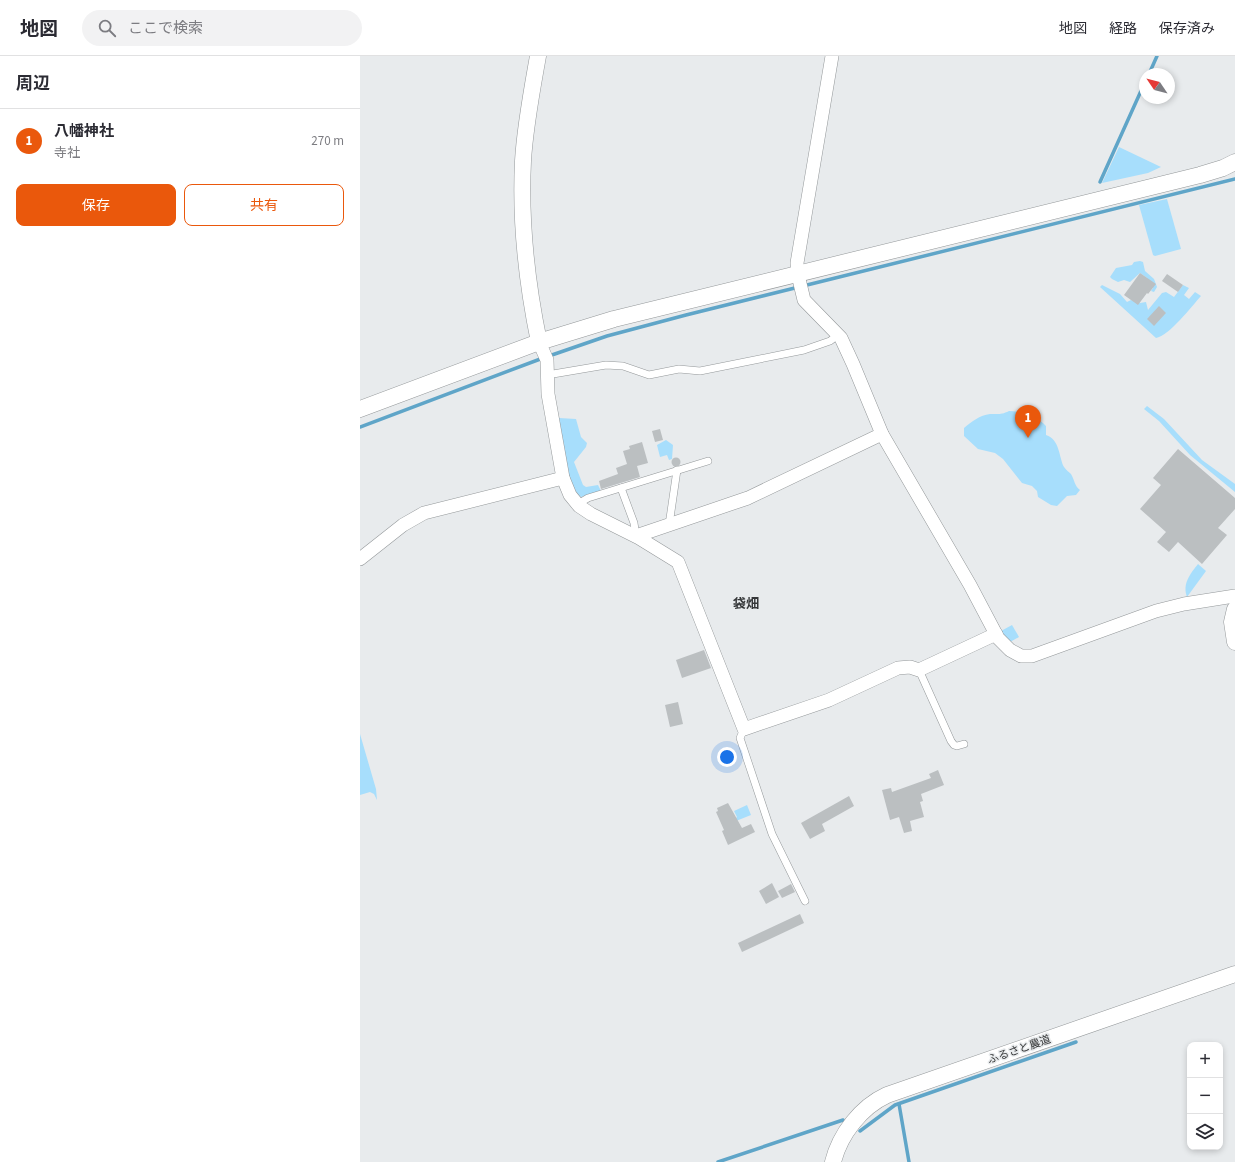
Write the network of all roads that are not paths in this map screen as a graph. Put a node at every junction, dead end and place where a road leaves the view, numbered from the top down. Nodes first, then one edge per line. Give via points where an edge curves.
1 (538, 56) edge
2 (832, 56) edge
3 (1235, 162) edge
4 (800, 282) junction
5 (838, 335) junction
6 (543, 352) junction
7 (547, 375) junction
8 (360, 408) edge
9 (882, 434) junction
10 (708, 461) dead end
11 (676, 470) junction
12 (563, 478) junction
13 (621, 488) junction
14 (578, 504) junction
15 (669, 525) junction
16 (636, 536) junction
17 (360, 559) edge
18 (1235, 596) edge
19 (1235, 609) edge
20 (996, 634) junction
21 (1235, 642) edge
22 (919, 670) junction
23 (744, 728) junction
24 (964, 744) dead end
25 (805, 901) dead end
26 (1235, 974) edge
27 (834, 1162) edge

1 - 6 street via 523,161 523,211 534,316
2 - 4 street via 799,250
3 - 4 street via 1200,175
4 - 5 street via 804,300
4 - 6 street via 614,319
5 - 7 lane via 820,345 793,353 700,371 674,370 649,375 622,366 606,365
5 - 9 street
6 - 7 street
6 - 8 street
7 - 12 street via 551,415
9 - 15 street via 748,498
9 - 20 street
10 - 11 lane
11 - 13 lane
11 - 15 lane
12 - 14 street via 570,495
12 - 17 street via 424,513 403,525
13 - 14 lane
13 - 16 lane
14 - 16 street via 591,514
15 - 16 street
16 - 23 street via 678,562
18 - 20 street via 1156,611 1032,656 1021,656 1010,650
19 - 21 street via 1232,622
20 - 22 street
22 - 23 street via 910,667 898,668 829,700
22 - 24 lane via 951,741 957,746
23 - 25 lane via 740,738 770,829
26 - 27 street, ふるさと農道 via 887,1095 871,1104 853,1123 840,1144

